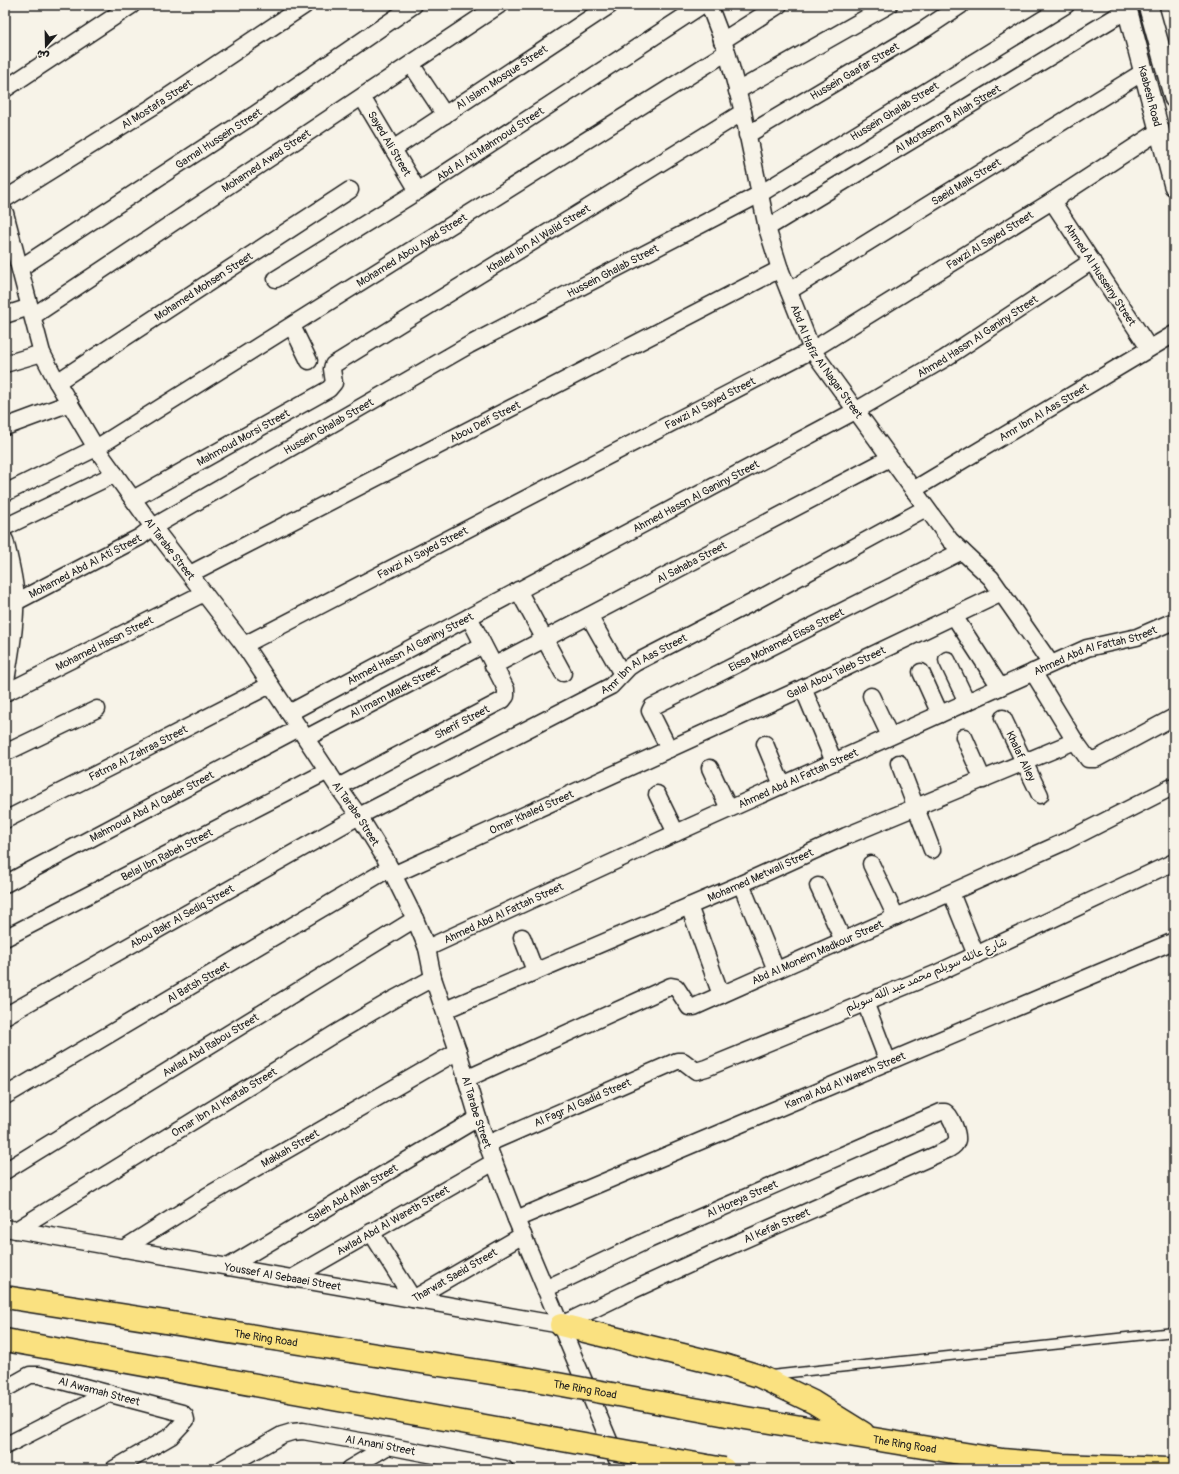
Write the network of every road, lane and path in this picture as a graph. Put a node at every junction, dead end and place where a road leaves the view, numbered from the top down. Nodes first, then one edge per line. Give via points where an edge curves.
1 (132, 5) edge
2 (305, 5) edge
3 (414, 5) edge
4 (499, 5) edge
5 (610, 5) edge
6 (702, 5) edge
7 (709, 5) edge
8 (779, 5) edge
9 (890, 5) edge
10 (961, 5) edge
11 (1066, 5) edge
12 (1148, 5) edge
13 (1126, 8) edge
14 (725, 47) junction
15 (411, 64) junction
16 (1143, 72) junction
17 (5, 89) edge
18 (1173, 90) edge
19 (737, 91) junction
20 (362, 96) junction
21 (743, 112) junction
22 (444, 115) junction
23 (1159, 131) junction
24 (747, 135) junction
25 (393, 149) junction
26 (1173, 177) edge
27 (350, 190) dead end
28 (418, 191) junction
29 (760, 194) junction
30 (5, 199) edge
31 (1052, 201) junction
32 (5, 213) edge
33 (767, 228) junction
34 (14, 259) edge
35 (1092, 261) junction
36 (780, 269) junction
37 (276, 279) dead end
38 (789, 292) junction
39 (32, 312) junction
40 (5, 315) edge
41 (292, 326) junction
42 (1174, 334) edge
43 (1149, 348) junction
44 (812, 350) junction
45 (42, 353) junction
46 (309, 361) dead end
47 (5, 364) edge
48 (333, 365) joint
49 (57, 382) junction
50 (70, 403) junction
51 (857, 410) junction
52 (5, 427) edge
53 (96, 448) junction
54 (890, 458) junction
55 (115, 474) junction
56 (913, 490) junction
57 (5, 493) edge
58 (133, 499) junction
59 (926, 508) junction
60 (5, 527) edge
61 (153, 527) junction
62 (5, 540) edge
63 (962, 552) junction
64 (190, 574) junction
65 (518, 590) junction
66 (204, 593) junction
67 (1002, 593) junction
68 (11, 596) edge
69 (589, 616) junction
70 (954, 616) junction
71 (469, 617) junction
72 (1174, 621) edge
73 (545, 640) junction
74 (483, 645) junction
75 (244, 646) junction
76 (7, 659) edge
77 (947, 660) dead end
78 (1051, 664) junction
79 (493, 666) junction
80 (921, 672) dead end
81 (1033, 672) junction
82 (563, 673) dead end
83 (622, 674) junction
84 (270, 685) junction
85 (5, 687) edge
86 (1000, 687) junction
87 (803, 688) junction
88 (5, 693) edge
89 (871, 696) dead end
90 (967, 702) junction
91 (97, 709) dead end
92 (289, 713) junction
93 (940, 714) junction
94 (1174, 717) edge
95 (1003, 718) dead end
96 (303, 733) junction
97 (890, 736) junction
98 (964, 737) dead end
99 (1075, 741) junction
100 (765, 744) dead end
101 (669, 749) junction
102 (5, 753) edge
103 (834, 762) junction
104 (1025, 762) junction
105 (899, 763) dead end
106 (710, 768) dead end
107 (328, 771) junction
108 (983, 780) junction
109 (782, 785) junction
110 (1174, 786) edge
111 (338, 787) junction
112 (658, 794) dead end
113 (1040, 795) dead end
114 (916, 808) junction
115 (729, 809) junction
116 (359, 816) junction
117 (5, 820) edge
118 (676, 833) junction
119 (932, 850) dead end
120 (1174, 862) edge
121 (871, 864) dead end
122 (392, 871) junction
123 (5, 884) edge
124 (741, 884) junction
125 (818, 886) dead end
126 (951, 893) junction
127 (688, 906) junction
128 (896, 917) junction
129 (415, 919) junction
130 (522, 936) dead end
131 (5, 938) edge
132 (843, 940) junction
133 (1174, 941) edge
134 (427, 948) junction
135 (976, 955) junction
136 (776, 970) junction
137 (536, 971) junction
138 (433, 978) junction
139 (721, 995) junction
140 (865, 1002) junction
141 (445, 1010) junction
142 (5, 1016) edge
143 (458, 1051) junction
144 (677, 1061) joint
145 (888, 1062) junction
146 (466, 1079) junction
147 (5, 1096) edge
148 (941, 1112) joint
149 (478, 1118) junction
150 (487, 1144) junction
151 (494, 1162) junction
152 (5, 1171) edge
153 (516, 1219) junction
154 (10, 1229) edge
155 (371, 1232) junction
156 (522, 1235) junction
157 (123, 1249) junction
158 (228, 1267) junction
159 (292, 1278) junction
160 (545, 1289) junction
161 (5, 1297) edge
162 (413, 1299) junction
163 (561, 1325) junction
164 (1174, 1332) edge
165 (5, 1340) edge
166 (759, 1376) junction
167 (5, 1389) edge
168 (109, 1393) junction
169 (871, 1438) junction
170 (5, 1446) edge
171 (388, 1446) junction
172 (620, 1466) edge
173 (114, 1469) edge
174 (222, 1469) edge
175 (349, 1469) edge
176 (502, 1469) edge
177 (724, 1469) edge
178 (1167, 1469) edge

1 - 17 street
2 - 30 street, Al Mostafa Street via 154,106
3 - 34 street, Gamal Hussein Street via 254,115
4 - 15 street, Mohamed Awad Street
5 - 22 street, Al Islam Mosque Street
6 - 28 street, Abd Al Ati Mahmoud Street
7 - 14 street, Abd Al Hafiz Al Nagar Street
8 - 14 street, Mohamed Abou Ayad Street
9 - 19 street
10 - 24 street, Hussein Gaafar Street
11 - 29 street, Hussein Ghalab Street
12 - 18 street, Kaabesh Road
13 - 16 street, Kaabesh Road
13 - 33 street, Al Motasem B Allah Street
14 - 19 street, Abd Al Hafiz Al Nagar Street
14 - 41 street, Mohamed Abou Ayad Street
15 - 20 street, Mohamed Awad Street
15 - 22 street
16 - 23 street, Kaabesh Road
16 - 38 street, Saeid Malk Street
19 - 21 street, Abd Al Hafiz Al Nagar Street
20 - 25 street, Sayed Ali Street
20 - 39 street, Mohamed Awad Street
21 - 24 street, Abd Al Hafiz Al Nagar Street
21 - 48 street, Khaled Ibn Al Walid Street
22 - 25 street, Al Islam Mosque Street
23 - 26 street, Kaabesh Road
23 - 31 street, Fawzi Al Sayed Street
24 - 29 street, Abd Al Hafiz Al Nagar Street
25 - 28 street, Sayed Ali Street
27 - 49 street, Mohamed Mohsen Street
28 - 37 street, Abd Al Ati Mahmoud Street
29 - 33 street, Abd Al Hafiz Al Nagar Street
29 - 61 street, Hussein Ghalab Street via 469,345
31 - 35 street, Ahmed Al Husseiny Street
31 - 44 street, Fawzi Al Sayed Street
32 - 34 street, Al Tarabe Street
33 - 36 street, Abd Al Hafiz Al Nagar Street
34 - 39 street, Al Tarabe Street
35 - 43 street, Ahmed Al Husseiny Street
35 - 51 street, Ahmed Hassn Al Ganiny Street via 944,359
36 - 38 street, Abd Al Hafiz Al Nagar Street
36 - 64 street, Abou Deif Street
38 - 44 street, Abd Al Hafiz Al Nagar Street
39 - 40 street, Mohamed Awad Street
39 - 45 street, Al Tarabe Street
41 - 46 street
41 - 53 street, Mohamed Abou Ayad Street
42 - 43 street, Amr Ibn Al Aas Street
43 - 56 street, Amr Ibn Al Aas Street
44 - 51 street, Abd Al Hafiz Al Nagar Street
44 - 75 street, Fawzi Al Sayed Street
45 - 47 street
45 - 49 street, Al Tarabe Street
48 - 58 street, Mahmoud Morsi Street via 334,383 329,389
49 - 50 street, Al Tarabe Street
50 - 52 street
50 - 53 street, Al Tarabe Street
51 - 54 street, Abd Al Hafiz Al Nagar Street
51 - 65 street, Ahmed Hassn Al Ganiny Street
53 - 55 street, Al Tarabe Street
53 - 57 street, Mohamed Abou Ayad Street
54 - 56 street, Abd Al Hafiz Al Nagar Street
54 - 69 street, Al Sahaba Street
55 - 58 street, Al Tarabe Street
55 - 60 street
56 - 59 street, Abd Al Hafiz Al Nagar Street
58 - 61 street, Al Tarabe Street
59 - 63 street, Abd Al Hafiz Al Nagar Street
59 - 83 street, Amr Ibn Al Aas Street via 635,663
61 - 64 street, Al Tarabe Street
61 - 68 street, Mohamed Abd Al Ati Street via 140,537
62 - 68 street via 13,572
63 - 67 street, Abd Al Hafiz Al Nagar Street via 991,578
63 - 101 street, Eissa Mohamed Eissa Street via 652,707 650,711
64 - 66 street, Al Tarabe Street
65 - 71 street, Ahmed Hassn Al Ganiny Street
65 - 73 street
66 - 75 street, Al Tarabe Street
66 - 88 street, Mohamed Hassn Street
67 - 70 street, Galal Abou Taleb Street
67 - 78 street, Abd Al Hafiz Al Nagar Street
68 - 76 street via 14,625
69 - 73 street, Al Sahaba Street
69 - 83 street
70 - 86 street
70 - 87 street, Galal Abou Taleb Street
71 - 74 street, Sherif Street
71 - 92 street, Ahmed Hassn Al Ganiny Street
72 - 78 street, Ahmed Abd Al Fattah Street via 1137,637 1087,648
73 - 79 street, Al Sahaba Street
73 - 82 street
74 - 79 street, Sherif Street
74 - 96 street, Al Imam Malek Street
75 - 84 street, Al Tarabe Street
76 - 85 street
77 - 90 street
78 - 81 street, Ahmed Abd Al Fattah Street
79 - 111 street, Sherif Street via 506,689 507,695 503,700
80 - 93 street
81 - 86 street, Ahmed Abd Al Fattah Street
81 - 99 street
83 - 116 street, Amr Ibn Al Aas Street via 611,686
84 - 92 street, Al Tarabe Street
84 - 117 street, Fatma Al Zahraa Street
86 - 90 street, Ahmed Abd Al Fattah Street
87 - 101 street, Galal Abou Taleb Street
87 - 103 street
89 - 97 street
90 - 93 street, Ahmed Abd Al Fattah Street
91 - 102 street
92 - 96 street, Al Tarabe Street
93 - 97 street, Ahmed Abd Al Fattah Street
94 - 99 street via 1092,760 1085,756
95 - 104 street, Khalaf Alley
96 - 107 street, Al Tarabe Street
96 - 123 street, Mahmoud Abd Al Qader Street
97 - 103 street, Ahmed Abd Al Fattah Street
98 - 108 street
99 - 104 street, Mohamed Metwali Street
100 - 109 street
101 - 122 street, Omar Khaled Street
103 - 109 street, Ahmed Abd Al Fattah Street
104 - 108 street, Mohamed Metwali Street
104 - 113 street, Khalaf Alley
105 - 114 street
106 - 115 street
107 - 111 street, Al Tarabe Street
107 - 131 street, Belal Ibn Rabeh Street
108 - 114 street, Mohamed Metwali Street
109 - 115 street, Ahmed Abd Al Fattah Street
110 - 126 street, Abd Al Moneim Madkour Street via 1064,842
111 - 116 street, Al Tarabe Street
112 - 118 street
114 - 119 street
114 - 124 street, Mohamed Metwali Street via 846,836
115 - 118 street, Ahmed Abd Al Fattah Street
116 - 122 street, Al Tarabe Street
116 - 142 street, Abou Bakr Al Sediq Street
118 - 134 street, Ahmed Abd Al Fattah Street
120 - 135 street, شارع عائله سويلم محمد عبد الله سويلم
121 - 128 street
122 - 129 street, Al Tarabe Street
122 - 147 street, Al Batsh Street
124 - 127 street, Mohamed Metwali Street
124 - 136 street
125 - 132 street
126 - 128 street, Abd Al Moneim Madkour Street
126 - 135 street
127 - 137 street, Mohamed Metwali Street
127 - 139 street
128 - 132 street, Abd Al Moneim Madkour Street
129 - 134 street, Al Tarabe Street
129 - 152 street, Awlad Abd Rabou Street
130 - 137 street
132 - 136 street, Abd Al Moneim Madkour Street
133 - 145 street, Kamal Abd Al Wareth Street
134 - 138 street, Al Tarabe Street
135 - 140 street, شارع عائله سويلم محمد عبد الله سويلم
136 - 139 street, Abd Al Moneim Madkour Street
137 - 141 street, Mohamed Metwali Street
138 - 141 street, Al Tarabe Street
138 - 154 street, Omar Ibn Al Khatab Street
139 - 146 street, Abd Al Moneim Madkour Street via 689,1007 676,987 670,986
140 - 144 street, شارع عائله سويلم محمد عبد الله سويلم via 697,1071
140 - 145 street
141 - 143 street, Al Tarabe Street
143 - 146 street, Al Tarabe Street
143 - 157 street, Makkah Street via 207,1196
144 - 150 street, Al Fagr Al Gadid Street
145 - 153 street, Kamal Abd Al Wareth Street
146 - 149 street, Al Tarabe Street
148 - 160 street, Al Horeya Street via 660,1235
148 - 163 street, Al Kefah Street via 948,1114 957,1136 954,1146 949,1149 723,1249
149 - 150 street, Al Tarabe Street
149 - 158 street, Saleh Abd Allah Street
150 - 151 street, Al Tarabe Street
151 - 153 street, Al Tarabe Street
151 - 155 street, Awlad Abd Al Wareth Street
153 - 156 street, Al Tarabe Street
154 - 157 street, Youssef Al Sebaaei Street
155 - 159 street, Awlad Abd Al Wareth Street
155 - 162 street, Tharwat Saeid Street
156 - 160 street, Al Tarabe Street
156 - 162 street, Tharwat Saeid Street
157 - 158 street, Youssef Al Sebaaei Street
158 - 159 street, Youssef Al Sebaaei Street
159 - 162 street, Youssef Al Sebaaei Street
160 - 163 street, Al Tarabe Street
161 - 169 highway, The Ring Road, bridge via 530,1379
162 - 163 street, Youssef Al Sebaaei Street
163 - 166 highway
163 - 172 street, Al Tarabe Street
164 - 166 lane
165 - 177 highway, bridge
166 - 169 highway via 813,1402
167 - 168 street, Al Awamah Street via 30,1375 39,1375
168 - 170 street
168 - 173 street, Al Awamah Street via 182,1413 186,1420 171,1436
169 - 178 highway, The Ring Road via 1002,1460
171 - 174 street, Al Anani Street via 303,1431 292,1432
171 - 175 street
171 - 176 street, Al Anani Street

